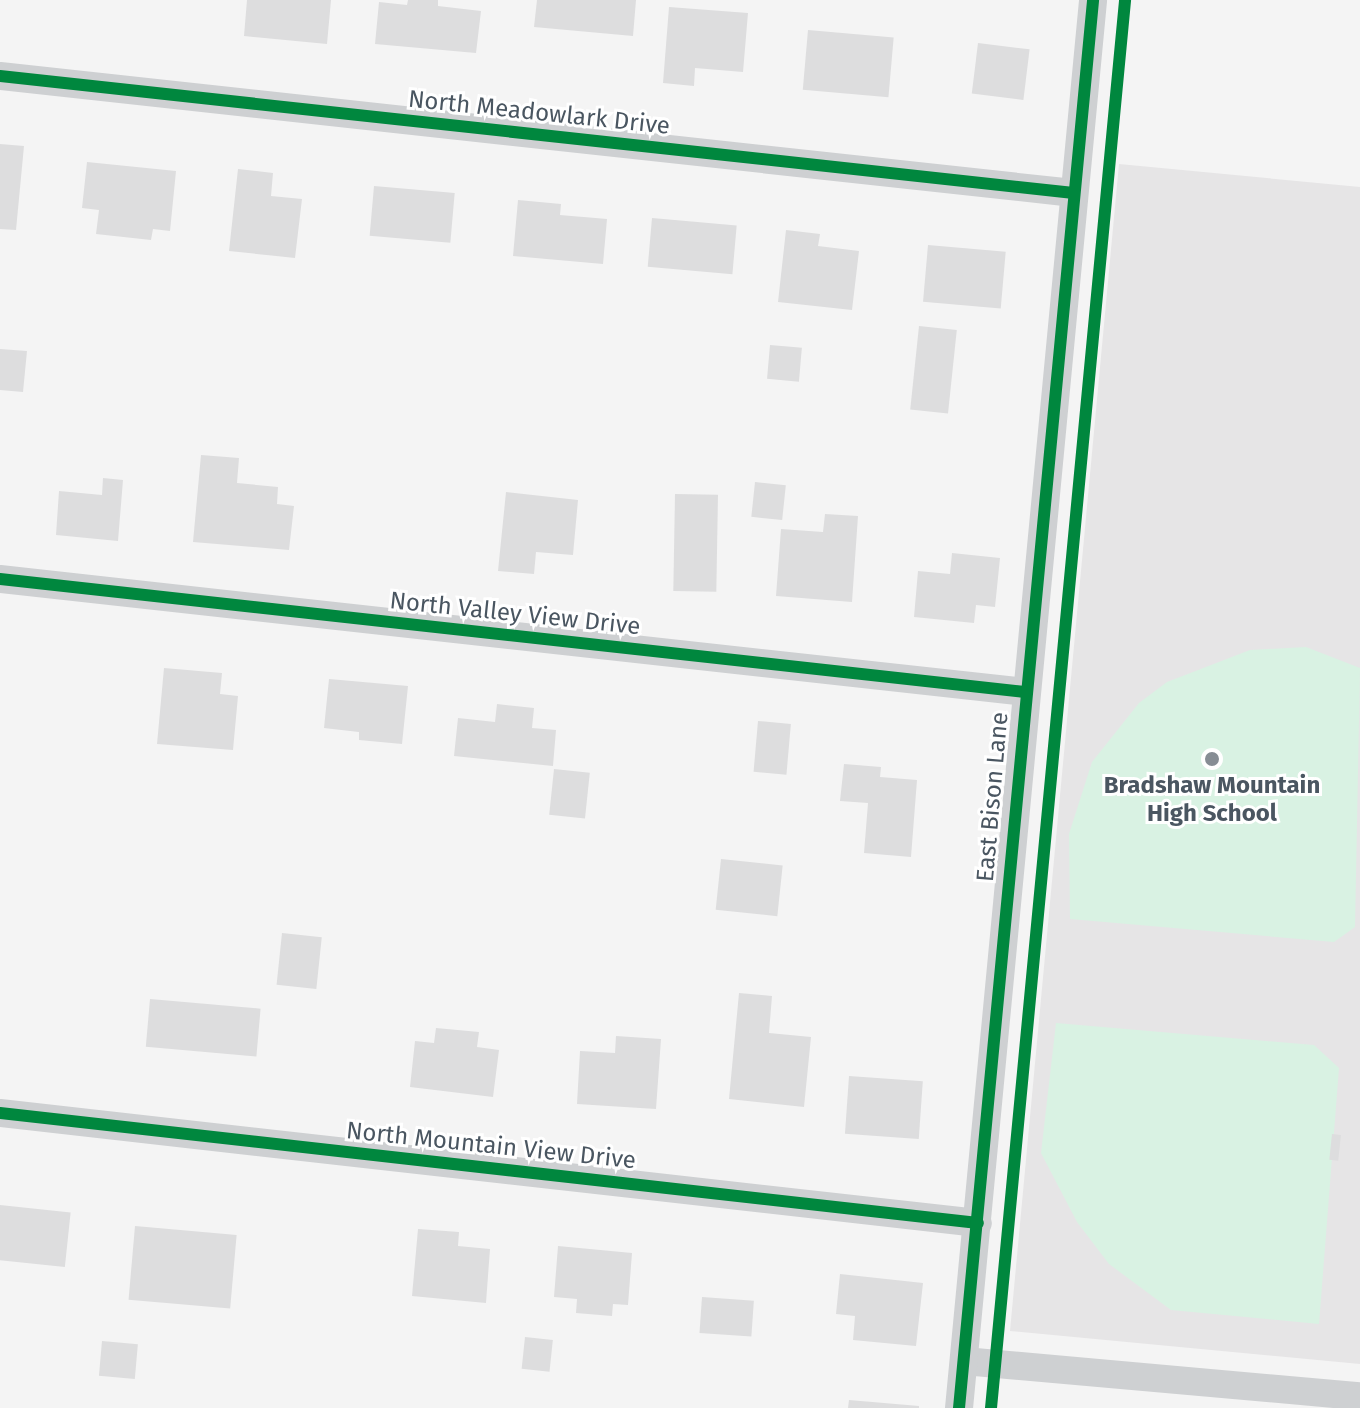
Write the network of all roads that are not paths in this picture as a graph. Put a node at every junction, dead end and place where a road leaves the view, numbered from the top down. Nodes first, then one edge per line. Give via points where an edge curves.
1 (1093, 0) edge
2 (0, 76) edge
3 (1074, 193) junction
4 (0, 579) edge
5 (1025, 692) junction
6 (0, 1113) edge
7 (978, 1223) junction
8 (964, 1361) junction
9 (1355, 1400) edge
10 (959, 1408) edge

1 - 3 street, East Bison Lane
2 - 3 street, North Meadowlark Drive
3 - 5 street, East Bison Lane
4 - 5 street, North Valley View Drive
5 - 7 street, East Bison Lane
6 - 7 street, North Mountain View Drive
7 - 8 street, East Bison Lane
8 - 9 street
8 - 10 street, East Bison Lane

